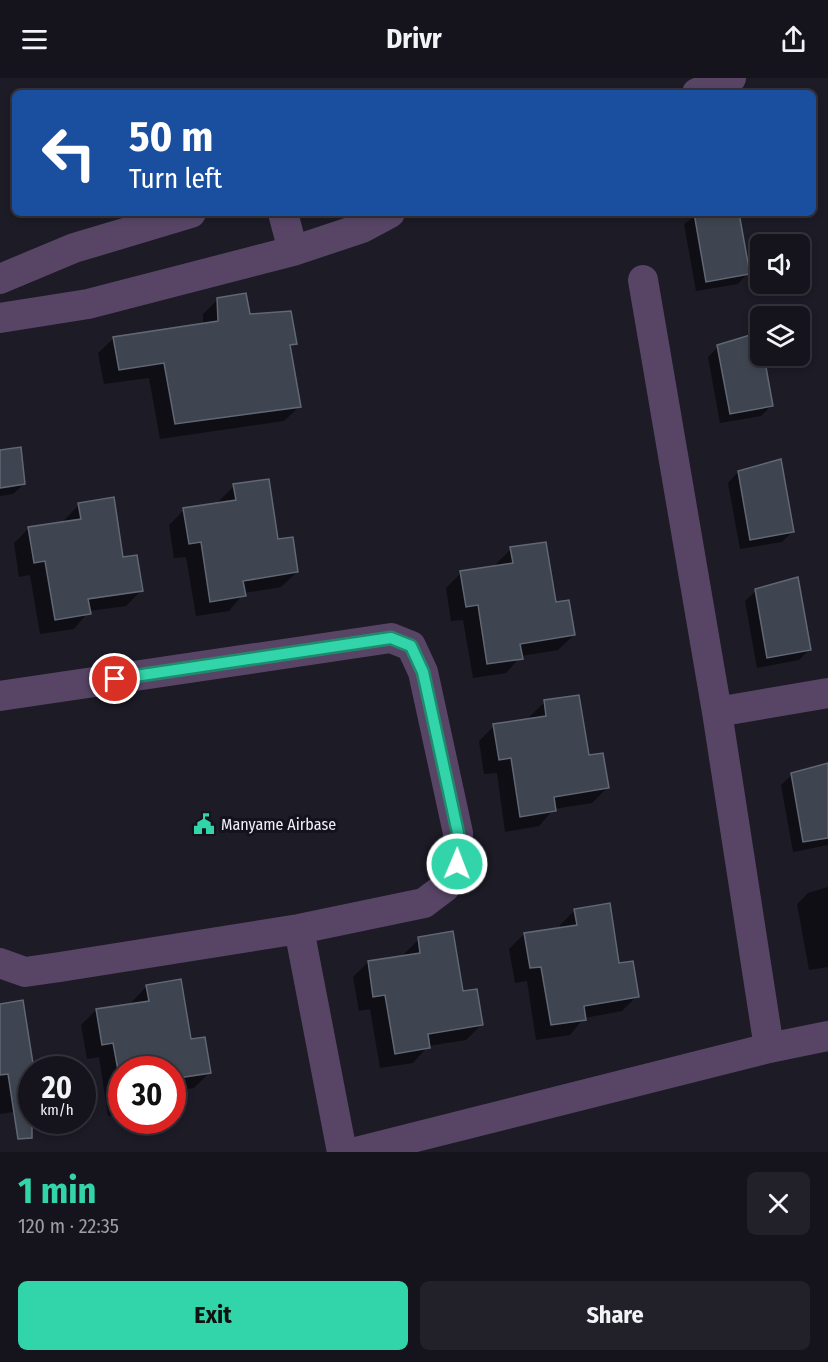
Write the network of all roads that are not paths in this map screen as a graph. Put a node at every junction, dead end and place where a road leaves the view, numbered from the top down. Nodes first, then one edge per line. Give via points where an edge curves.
1 (731, 78) edge
2 (704, 90) edge
3 (181, 216) edge
4 (284, 216) edge
5 (384, 216) edge
6 (293, 251) junction
7 (0, 279) edge
8 (643, 280) dead end
9 (0, 318) edge
10 (828, 693) edge
11 (0, 696) edge
12 (717, 712) junction
13 (299, 930) junction
14 (0, 963) edge
15 (828, 1036) edge
16 (769, 1048) junction
17 (342, 1152) edge
18 (356, 1152) edge

1 - 2 street
3 - 7 street via 74,248
4 - 6 street
5 - 6 street via 362,228
6 - 9 street via 88,304
8 - 12 street
10 - 12 street
11 - 13 street via 391,638 411,646 423,672 458,833 457,864 445,887 423,903
12 - 16 street
13 - 14 street via 25,972
13 - 17 street
15 - 16 street
16 - 18 street

